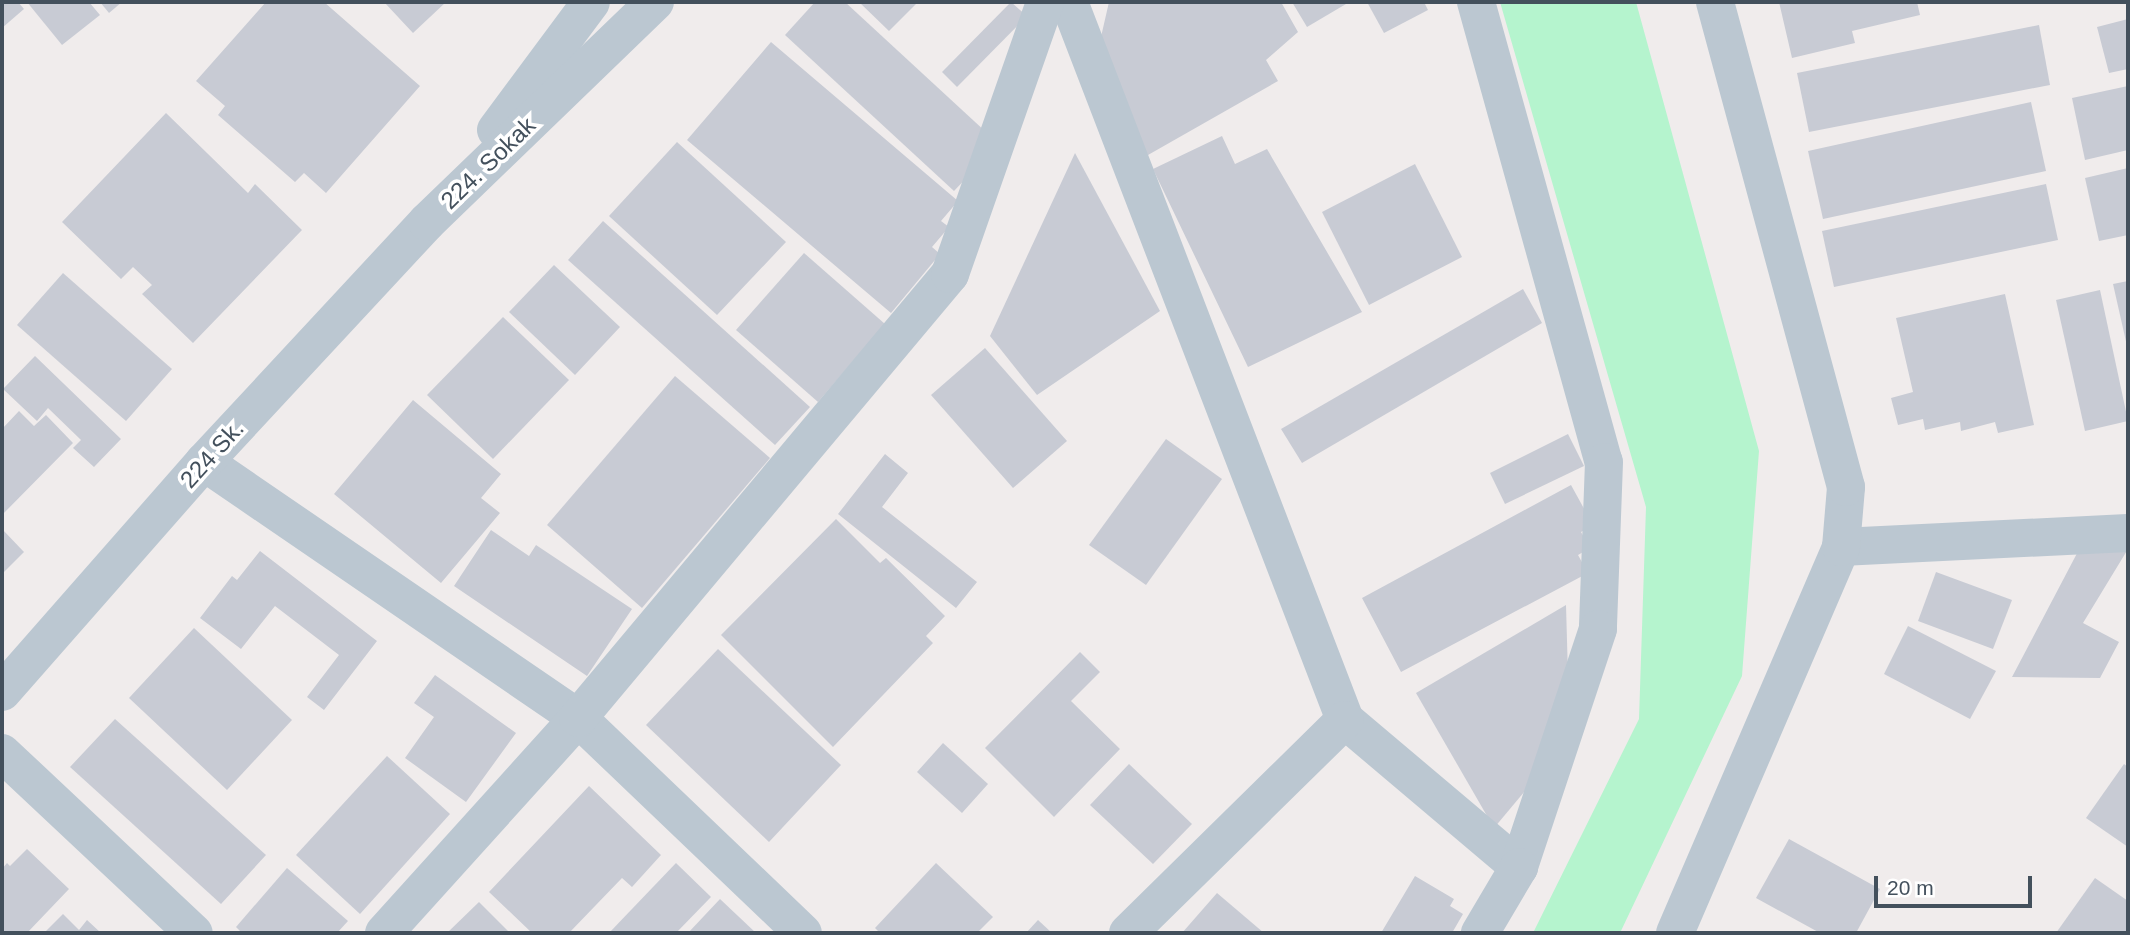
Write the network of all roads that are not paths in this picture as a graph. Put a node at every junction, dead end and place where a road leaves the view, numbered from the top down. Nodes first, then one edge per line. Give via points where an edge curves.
1 (592, 2) edge
2 (655, 2) edge
3 (1045, 2) edge
4 (1069, 2) edge
5 (1476, 2) edge
6 (1715, 2) edge
7 (427, 222) junction
8 (204, 462) junction
9 (2128, 533) edge
10 (1841, 547) junction
11 (2, 692) edge
12 (578, 718) junction
13 (1345, 720) junction
14 (2, 753) edge
15 (1519, 867) junction
16 (194, 933) edge
17 (384, 933) edge
18 (803, 933) edge
19 (1128, 933) edge
20 (1480, 933) edge
21 (1675, 933) edge

1 - 7 street, 224. Sokak
2 - 7 street, 224. Sokak
3 - 12 street via 950,274
4 - 13 street
5 - 15 street via 1604,462 1598,629
6 - 10 street via 1846,487
7 - 8 street, 224 Sk.
8 - 11 street, 224 Sk.
8 - 12 street
9 - 10 street
10 - 21 street
12 - 17 street
12 - 18 street
13 - 15 street
13 - 19 street
14 - 16 street
15 - 20 street

